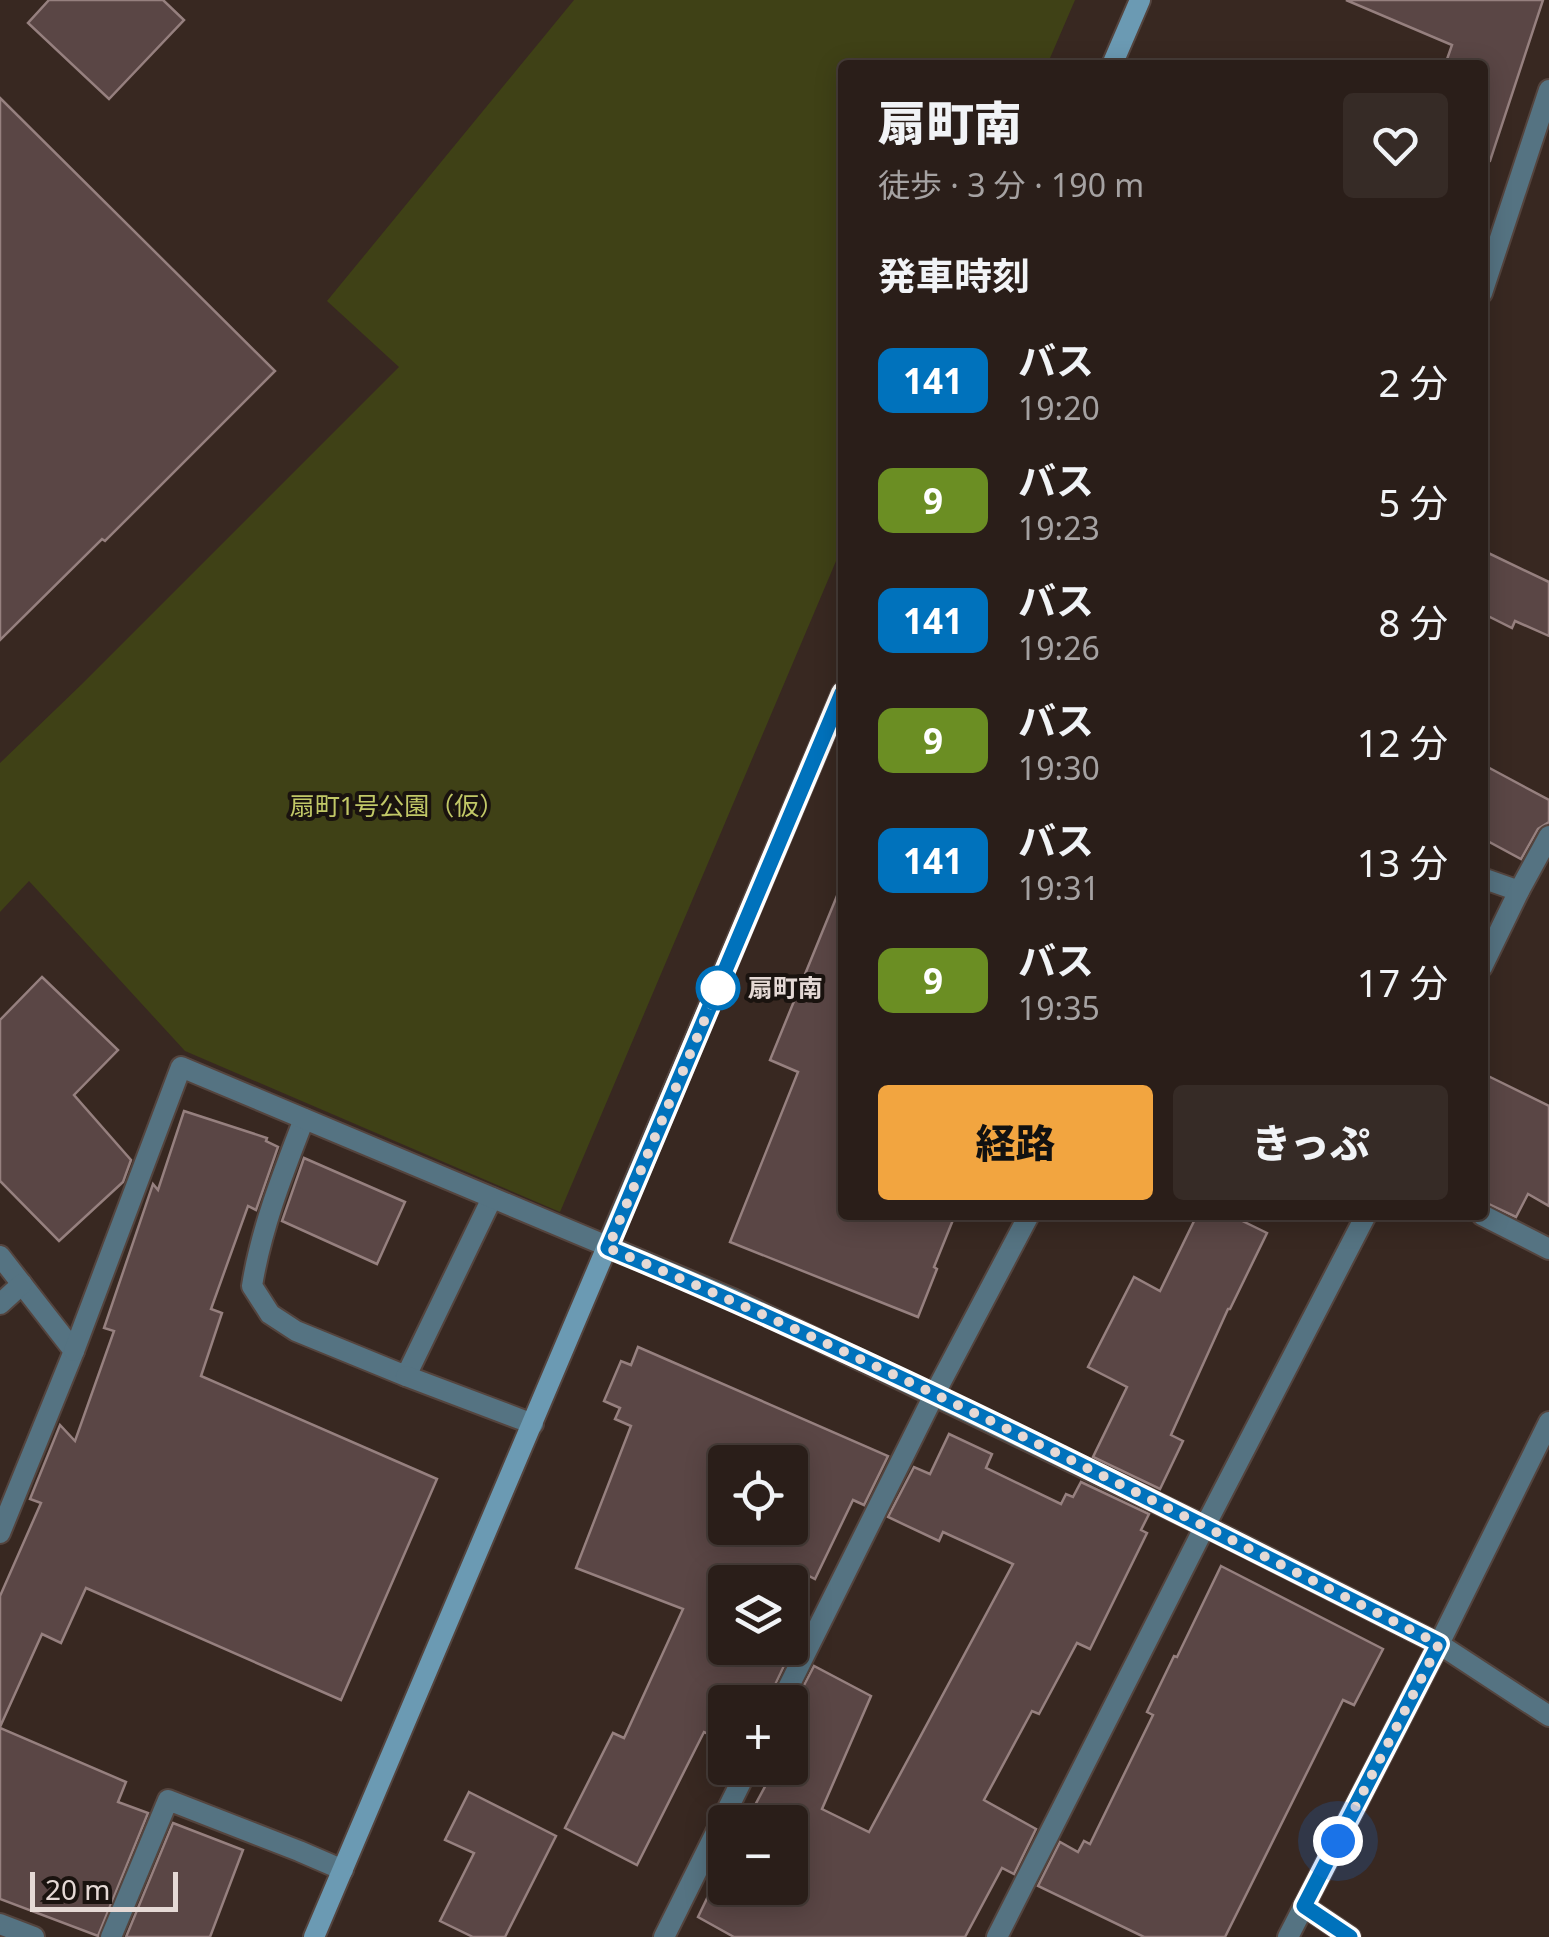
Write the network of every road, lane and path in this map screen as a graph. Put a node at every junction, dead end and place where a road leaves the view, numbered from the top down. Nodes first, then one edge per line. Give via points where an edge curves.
1 (1140, 0) edge
2 (1114, 60) edge
3 (1549, 90) edge
4 (1488, 275) edge
5 (838, 702) edge
6 (1549, 836) edge
7 (1488, 880) edge
8 (1519, 892) junction
9 (1488, 956) edge
10 (304, 1119) junction
11 (492, 1198) junction
12 (1488, 1218) edge
13 (1026, 1220) edge
14 (1363, 1220) edge
15 (608, 1248) junction
16 (1549, 1250) edge
17 (0, 1256) edge
18 (22, 1284) junction
19 (0, 1304) edge
20 (74, 1351) junction
21 (406, 1376) junction
22 (934, 1395) junction
23 (1549, 1422) edge
24 (533, 1424) junction
25 (1205, 1526) junction
26 (0, 1533) edge
27 (1439, 1644) junction
28 (789, 1685) edge
29 (1549, 1716) edge
30 (740, 1785) edge
31 (343, 1870) junction
32 (1304, 1906) junction
33 (0, 1924) edge
34 (34, 1937) edge
35 (111, 1937) edge
36 (314, 1937) edge
37 (664, 1937) edge
38 (997, 1937) edge
39 (1288, 1937) edge
40 (1350, 1937) edge

1 - 2 street
3 - 4 street
5 - 15 street
6 - 8 street
7 - 8 street
8 - 9 street
10 - 11 street
10 - 20 street via 181,1067
10 - 21 street via 252,1286 270,1314 296,1330
11 - 15 street
11 - 21 street
12 - 16 street
13 - 22 street
14 - 25 street
15 - 22 street
15 - 24 street
17 - 18 street
18 - 19 street
18 - 20 street
20 - 26 street
21 - 24 street
22 - 25 street
22 - 28 street
23 - 27 street
24 - 31 street
25 - 27 street
25 - 38 street
27 - 29 street
27 - 32 street
30 - 37 street
31 - 35 street via 168,1800
31 - 36 street
32 - 39 street
32 - 40 street
33 - 34 street

